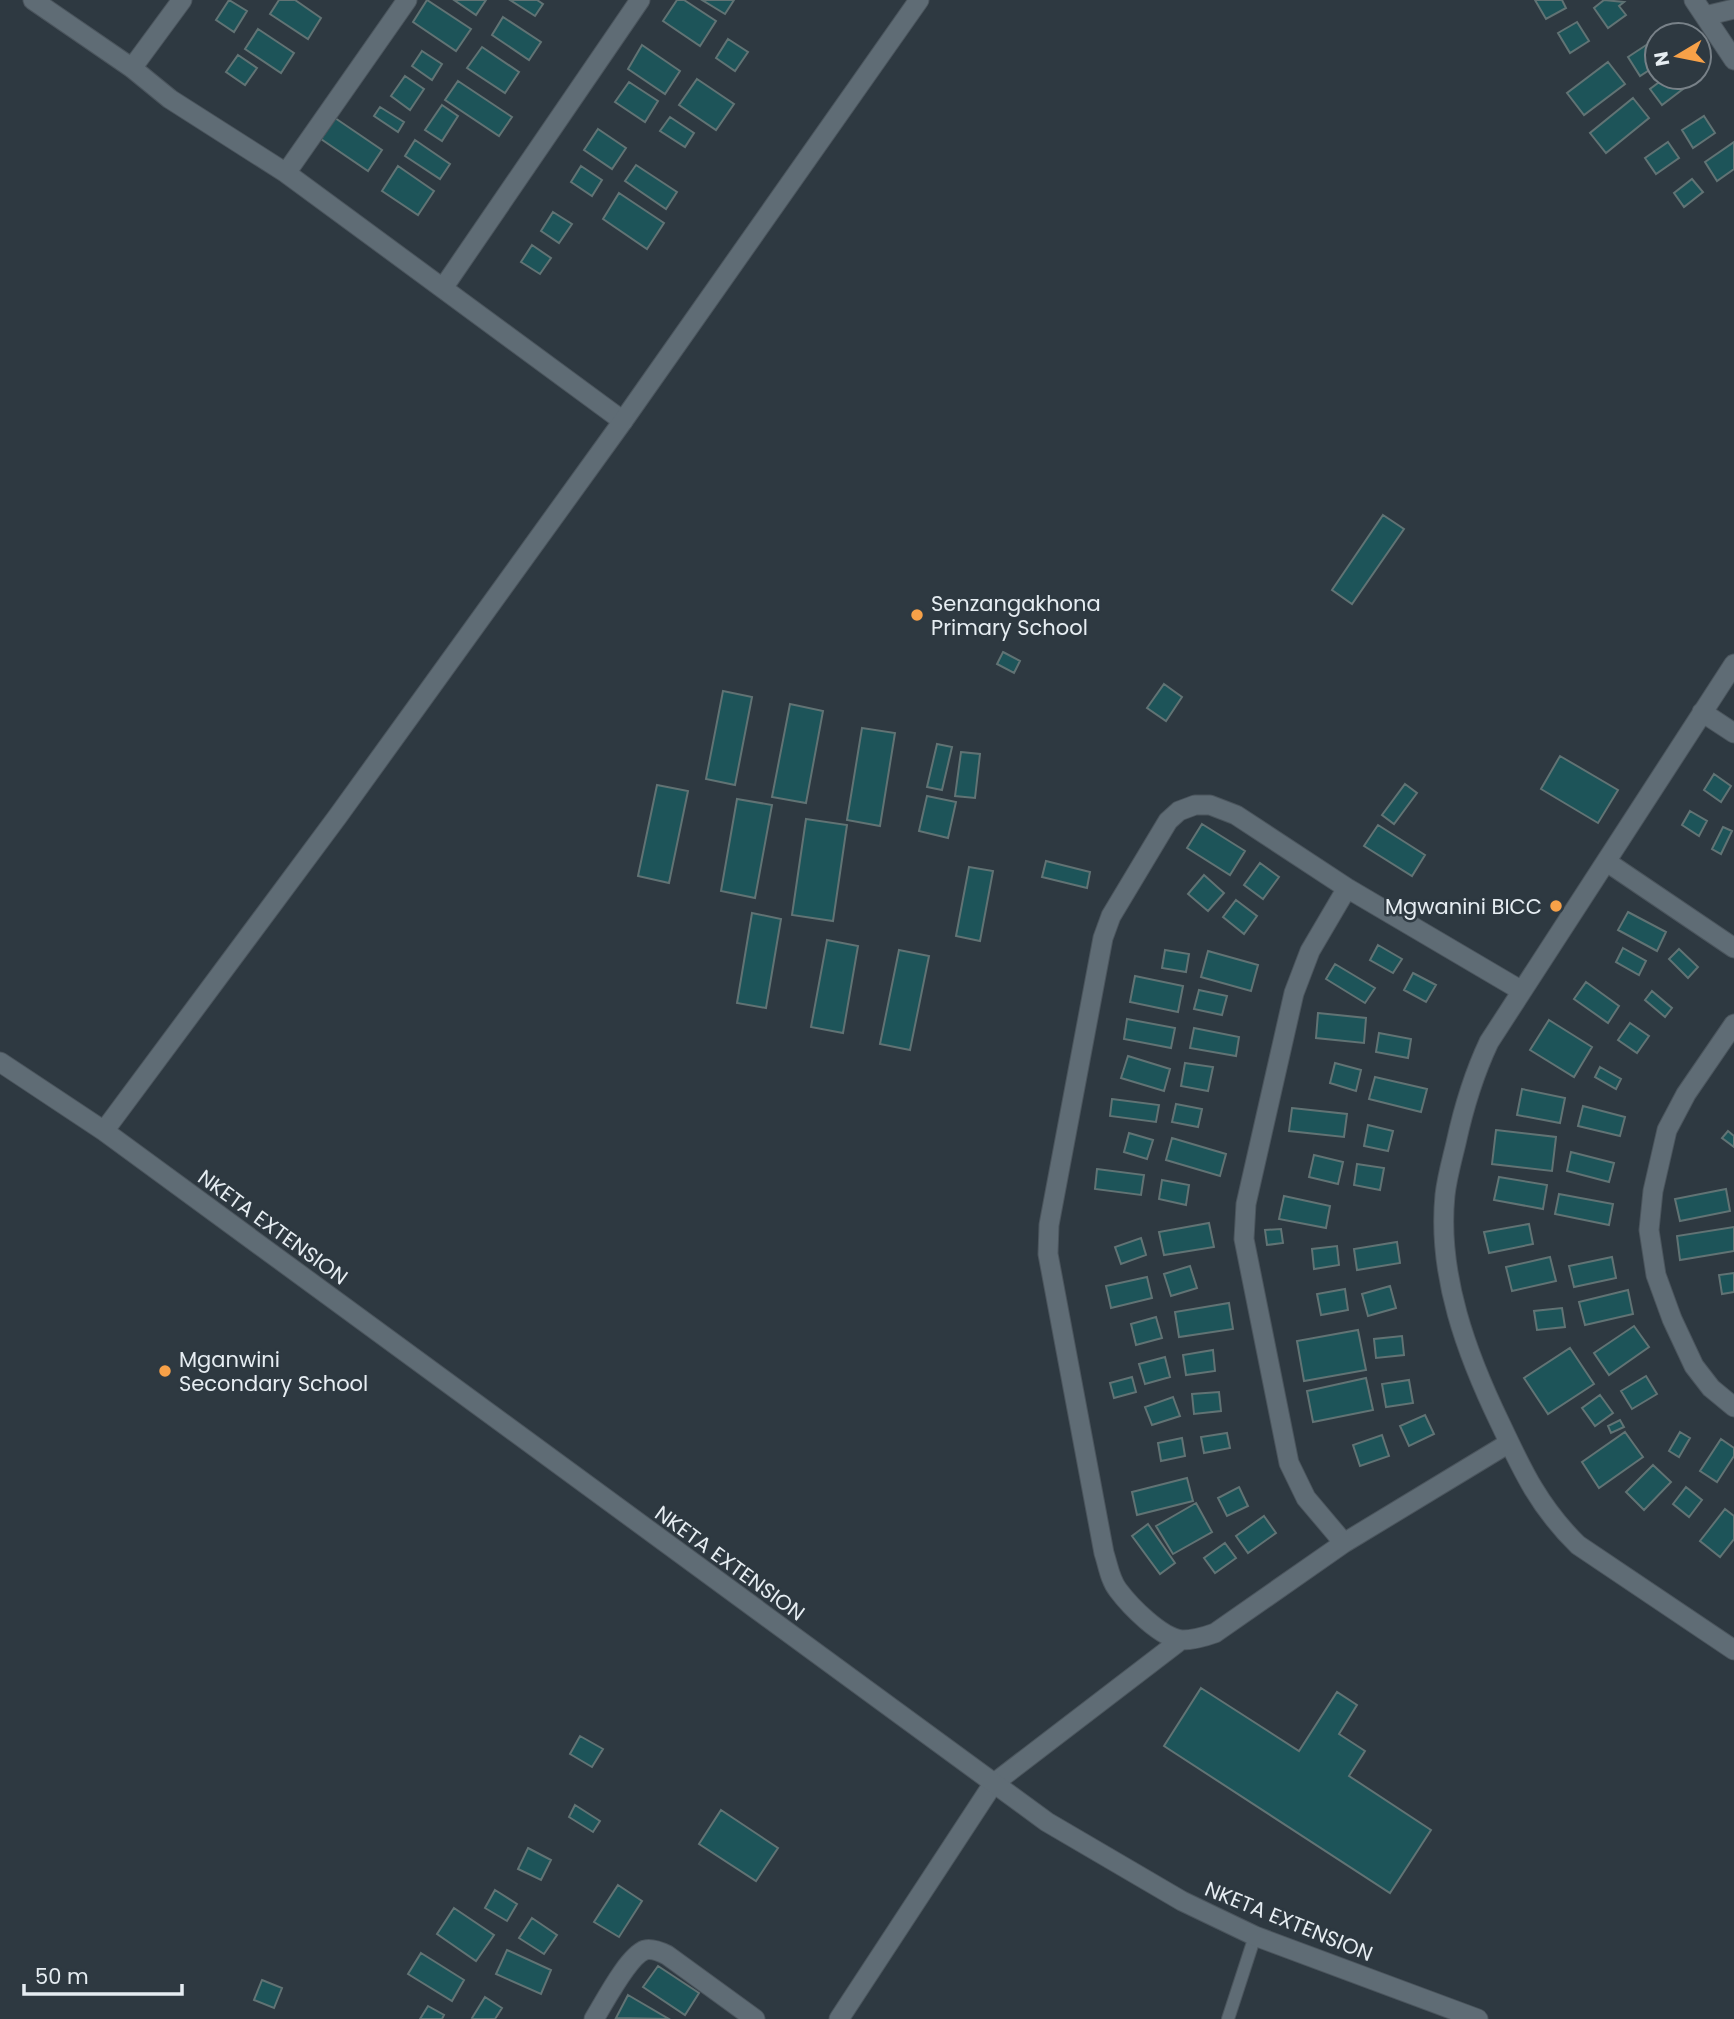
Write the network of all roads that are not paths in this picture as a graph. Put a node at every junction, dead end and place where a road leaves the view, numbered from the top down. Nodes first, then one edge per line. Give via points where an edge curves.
1 (33, 0) edge
2 (182, 0) edge
3 (407, 0) edge
4 (640, 0) edge
5 (919, 0) edge
6 (1699, 8) edge
7 (1734, 9) edge
8 (1734, 60) edge
9 (132, 68) junction
10 (286, 173) junction
11 (443, 288) junction
12 (623, 421) junction
13 (1734, 664) edge
14 (1702, 712) junction
15 (1734, 733) edge
16 (1607, 862) junction
17 (1347, 888) junction
18 (1734, 948) edge
19 (1522, 991) junction
20 (1734, 1024) edge
21 (0, 1062) edge
22 (104, 1131) junction
23 (1734, 1407) edge
24 (1509, 1443) junction
25 (1344, 1543) junction
26 (1181, 1640) junction
27 (1734, 1650) edge
28 (993, 1784) junction
29 (1255, 1936) junction
30 (594, 2019) edge
31 (755, 2019) edge
32 (839, 2019) edge
33 (1228, 2019) edge
34 (1478, 2019) edge

1 - 9 street
2 - 9 street
3 - 10 street
4 - 11 street
5 - 12 street
6 - 7 street
6 - 8 street
9 - 10 street via 170,99
10 - 11 street
11 - 12 street
12 - 22 street
13 - 14 street
14 - 15 street
14 - 16 street
16 - 18 street
16 - 19 street
17 - 19 street
17 - 25 street via 1310,951 1294,993 1244,1225 1289,1463 1306,1498
17 - 26 street via 1236,815 1210,805 1195,805 1168,821 1111,915 1103,938 1049,1225 1048,1254 1111,1574 1117,1588 1150,1623
19 - 24 street via 1489,1042 1467,1093 1445,1193 1444,1223 1451,1286 1468,1352
20 - 23 street via 1667,1130 1649,1230 1656,1275 1694,1366
21 - 22 street, NKETA EXTENSION
22 - 28 street, NKETA EXTENSION
24 - 25 street
24 - 27 street via 1534,1492 1578,1545
25 - 26 street via 1215,1633
26 - 28 street
28 - 29 street, NKETA EXTENSION via 1149,1882
28 - 32 street
29 - 33 lane
29 - 34 street, NKETA EXTENSION
30 - 31 street via 631,1962 650,1950 667,1955

